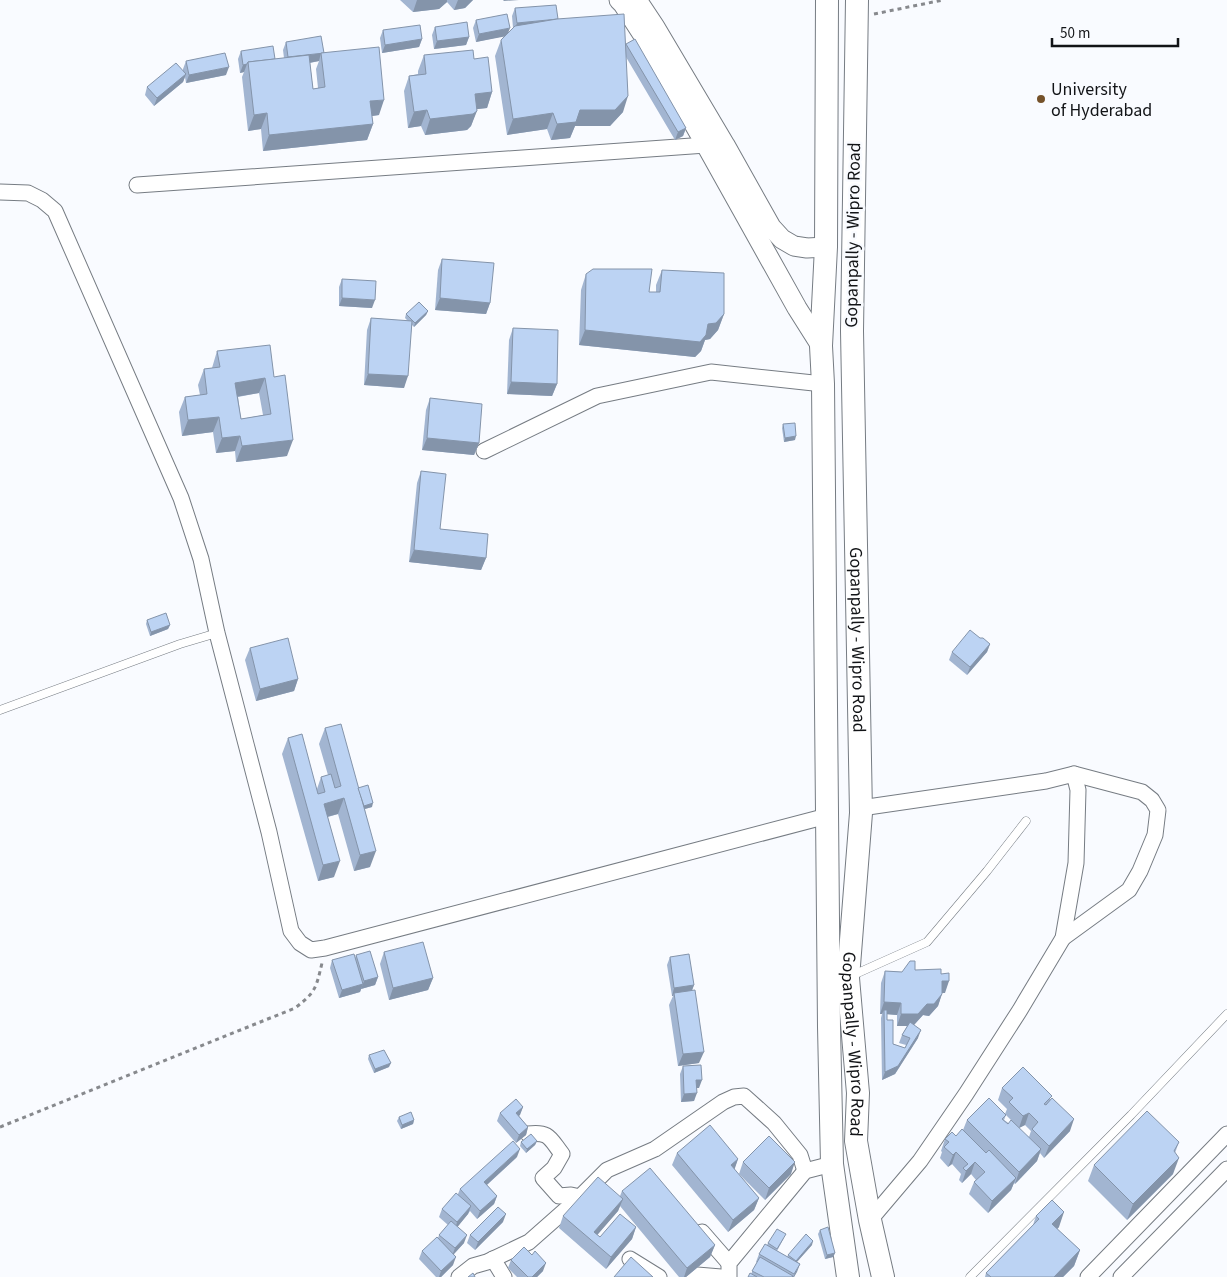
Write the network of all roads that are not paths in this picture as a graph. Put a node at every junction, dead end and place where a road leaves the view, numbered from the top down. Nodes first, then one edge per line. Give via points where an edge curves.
1 (619, 0) edge
2 (637, 0) edge
3 (827, 0) edge
4 (857, 9) edge
5 (706, 144) junction
6 (137, 185) dead end
7 (0, 192) edge
8 (826, 247) junction
9 (821, 346) junction
10 (823, 384) junction
11 (484, 451) dead end
12 (217, 633) junction
13 (0, 710) edge
14 (1074, 774) junction
15 (861, 808) junction
16 (827, 816) junction
17 (1026, 821) dead end
18 (1063, 938) junction
19 (848, 978) junction
20 (1227, 1014) edge
21 (528, 1134) edge
22 (1227, 1134) edge
23 (832, 1164) junction
24 (1227, 1169) edge
25 (805, 1171) junction
26 (580, 1198) junction
27 (691, 1218) edge
28 (870, 1220) junction
29 (493, 1259) junction
30 (630, 1259) edge
31 (729, 1270) edge
32 (459, 1277) edge
33 (504, 1277) edge
34 (659, 1277) edge
35 (693, 1277) edge
36 (721, 1277) edge
37 (848, 1277) edge
38 (883, 1277) edge
39 (970, 1277) edge
40 (1088, 1277) edge
41 (1121, 1277) edge

1 - 5 street
2 - 8 street via 726,145 770,227 794,246
3 - 8 main road, Gopanpally - Wipro Road
4 - 15 main road, Gopanpally - Wipro Road via 852,331
5 - 6 street
5 - 9 street
7 - 12 street via 28,193 55,211 181,498 201,559
8 - 9 main road, Gopanpally - Wipro Road
9 - 10 main road, Gopanpally - Wipro Road
10 - 11 street via 711,372 597,396
10 - 16 main road, Gopanpally - Wipro Road
12 - 13 lane
12 - 16 street via 269,832 291,931 300,943 311,950
14 - 15 street via 1046,782
14 - 18 street via 1078,790 1076,863
14 - 18 street via 1142,792 1158,810 1155,835 1129,890
15 - 19 main road, Gopanpally - Wipro Road
16 - 23 main road, Gopanpally - Wipro Road
17 - 19 lane via 927,942
18 - 28 street via 920,1162
19 - 28 main road, Gopanpally - Wipro Road via 858,1093 856,1141
20 - 39 lane
21 - 26 street via 547,1134 562,1154 543,1178 559,1196
22 - 40 street
23 - 25 street
23 - 37 main road, Gopanpally - Wipro Road
24 - 41 street
25 - 26 street via 800,1155 774,1123 744,1096 734,1097 655,1149 607,1170
25 - 31 street
26 - 29 street via 530,1242
27 - 31 street
28 - 38 main road, Gopanpally - Wipro Road
29 - 32 street via 473,1266
29 - 33 street
30 - 34 street
35 - 36 street

